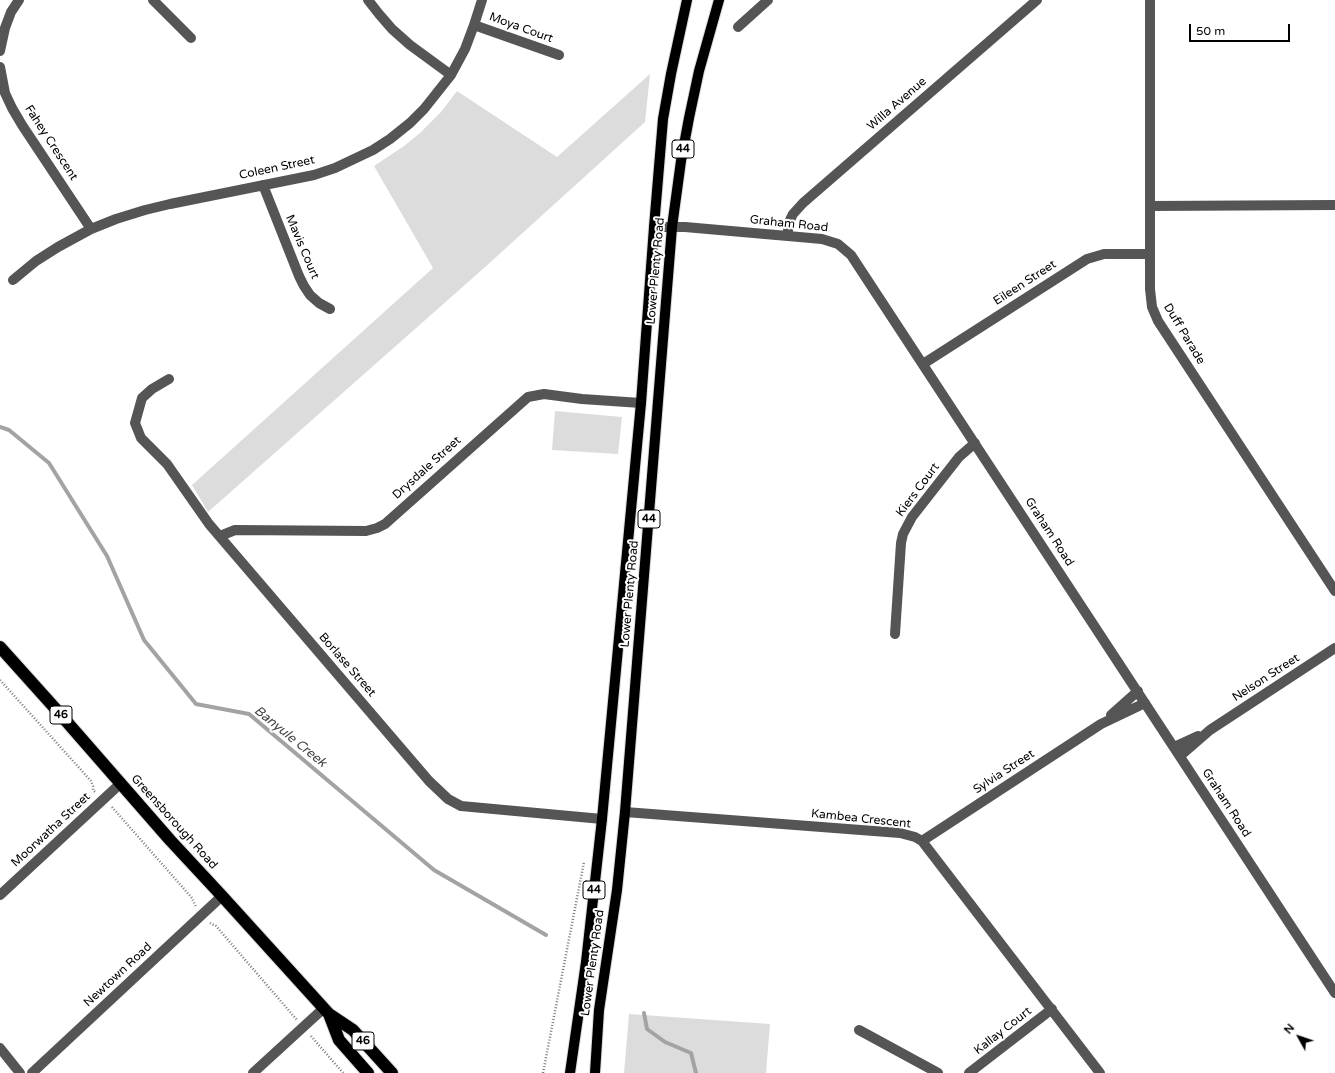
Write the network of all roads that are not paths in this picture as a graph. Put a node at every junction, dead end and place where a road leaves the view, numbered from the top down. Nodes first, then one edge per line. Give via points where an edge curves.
1 (19, 0) edge
2 (153, 0) edge
3 (368, 0) edge
4 (482, 0) edge
5 (687, 0) edge
6 (720, 0) edge
7 (768, 0) edge
8 (1037, 0) edge
9 (1150, 0) edge
10 (474, 26) junction
11 (738, 27) dead end
12 (191, 38) dead end
13 (0, 51) edge
14 (559, 55) dead end
15 (0, 67) edge
16 (451, 75) junction
17 (3, 94) edge
18 (263, 185) junction
19 (1335, 205) edge
20 (1150, 206) junction
21 (654, 226) junction
22 (672, 227) junction
23 (91, 228) junction
24 (787, 236) junction
25 (1150, 254) junction
26 (14, 280) dead end
27 (330, 309) dead end
28 (923, 364) junction
29 (169, 378) dead end
30 (641, 403) junction
31 (975, 443) junction
32 (220, 536) junction
33 (1335, 591) edge
34 (895, 634) dead end
35 (0, 647) edge
36 (1335, 648) edge
37 (1138, 691) junction
38 (1145, 702) junction
39 (1101, 724) junction
40 (1210, 730) junction
41 (1174, 747) junction
42 (1180, 756) junction
43 (121, 783) junction
44 (625, 812) junction
45 (602, 819) junction
46 (922, 842) junction
47 (0, 895) edge
48 (222, 896) junction
49 (1335, 993) edge
50 (1052, 1009) junction
51 (326, 1011) junction
52 (859, 1030) dead end
53 (0, 1048) edge
54 (20, 1073) edge
55 (32, 1073) edge
56 (253, 1073) edge
57 (368, 1073) edge
58 (392, 1073) edge
59 (570, 1073) edge
60 (595, 1073) edge
61 (938, 1073) edge
62 (969, 1073) edge
63 (1100, 1073) edge

1 - 13 street via 5,28
2 - 12 street
3 - 16 street via 392,29
4 - 10 street, Coleen Street
5 - 21 main road, Lower Plenty Road / 44 via 663,119
6 - 22 main road, Lower Plenty Road / 44 via 699,71 689,118
7 - 11 street
8 - 24 street, Willa Avenue via 802,203 790,220
9 - 20 street, Duff Parade
10 - 14 street, Moya Court
10 - 16 street, Coleen Street
15 - 17 street, Fahey Crescent
16 - 18 street, Coleen Street via 410,123 373,150 335,168
17 - 23 street, Fahey Crescent
18 - 23 street, Coleen Street via 145,210
18 - 27 street, Mavis Court via 304,286 310,296
19 - 20 street
20 - 25 street, Duff Parade
21 - 22 street, Graham Road
21 - 30 main road, Lower Plenty Road / 44
22 - 24 street, Graham Road
22 - 44 main road, Lower Plenty Road / 44
23 - 26 street, Coleen Street via 36,261
24 - 28 street, Graham Road via 830,241 851,255
25 - 28 street, Eileen Street via 1104,254 1087,259
25 - 33 street, Duff Parade via 1151,300 1155,314
28 - 31 street, Graham Road
29 - 32 street, Borlase Street via 142,398 135,423 141,438 168,464
30 - 32 street, Drysdale Street via 544,394 528,397 385,524 366,531 235,530
30 - 45 main road, Lower Plenty Road / 44
31 - 34 street, Kiers Court via 960,457 912,516 903,534
31 - 37 street, Graham Road
32 - 45 street, Borlase Street via 429,781 448,799 461,806
35 - 43 highway, Greensborough Road / 46
36 - 40 street, Nelson Street
37 - 38 street, Graham Road
37 - 39 street, Sylvia Street
38 - 39 street, Sylvia Street
38 - 41 street, Graham Road
39 - 46 street, Sylvia Street
40 - 41 street, Nelson Street
40 - 42 street, Nelson Street
41 - 42 street, Graham Road
42 - 49 street, Graham Road
43 - 47 street, Moorwatha Street
43 - 48 highway, Greensborough Road / 46
44 - 46 street, Kambea Crescent via 900,834 915,837
44 - 60 main road, Lower Plenty Road / 44 via 617,890 598,1010
45 - 59 main road, Lower Plenty Road / 44
46 - 50 street, Kambea Crescent
48 - 51 highway, Greensborough Road / 46
48 - 55 street, Newtown Road
50 - 62 street, Kallay Court
50 - 63 street, Kambea Crescent
51 - 56 street via 304,1027
51 - 57 highway, Greensborough Road / 46 via 339,1040
51 - 58 highway, Greensborough Road / 46 via 353,1030
52 - 61 street
53 - 54 street

